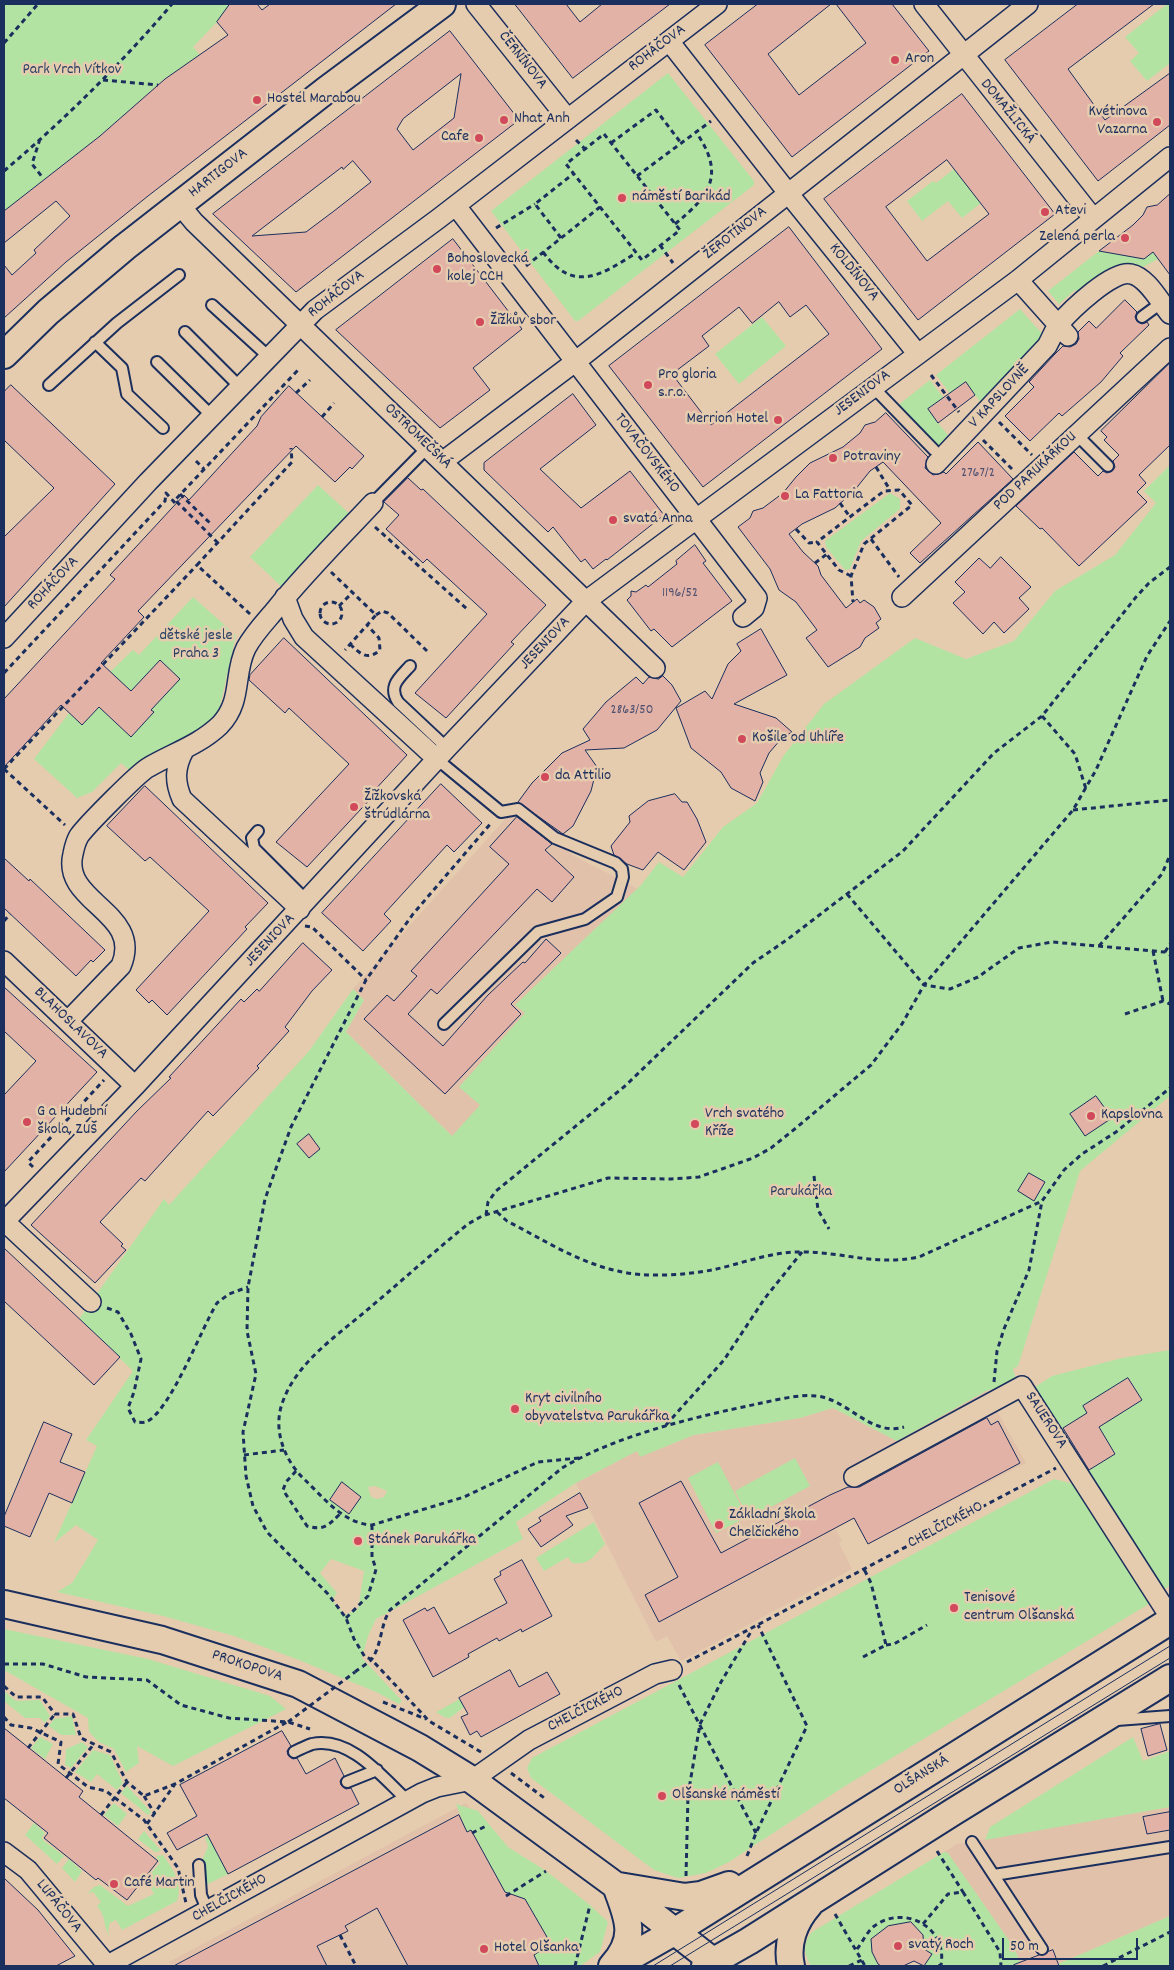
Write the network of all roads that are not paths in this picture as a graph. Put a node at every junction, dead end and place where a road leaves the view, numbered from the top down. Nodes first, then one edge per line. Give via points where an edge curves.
1 (442, 4) edge
2 (476, 4) edge
3 (716, 4) edge
4 (924, 4) edge
5 (1028, 4) edge
6 (669, 41) junction
7 (962, 54) junction
8 (567, 118) junction
9 (1170, 157) edge
10 (788, 193) junction
11 (180, 205) junction
12 (456, 206) junction
13 (1093, 218) junction
14 (180, 275) dead end
15 (1018, 280) junction
16 (212, 305) dead end
17 (1166, 308) edge
18 (1142, 317) dead end
19 (299, 326) junction
20 (1063, 331) junction
21 (185, 332) dead end
22 (95, 342) junction
23 (1170, 348) edge
24 (918, 353) junction
25 (4, 355) edge
26 (269, 357) junction
27 (157, 362) dead end
28 (575, 362) junction
29 (50, 385) dead end
30 (873, 386) junction
31 (240, 387) junction
32 (212, 416) junction
33 (163, 428) dead end
34 (1076, 434) junction
35 (427, 448) junction
36 (935, 457) joint
37 (442, 462) junction
38 (1108, 466) dead end
39 (367, 509) joint
40 (697, 519) junction
41 (285, 597) junction
42 (902, 597) dead end
43 (586, 601) junction
44 (743, 617) dead end
45 (4, 638) edge
46 (410, 666) dead end
47 (655, 668) dead end
48 (184, 750) junction
49 (442, 754) junction
50 (258, 830) dead end
51 (303, 912) junction
52 (4, 961) edge
53 (68, 1021) junction
54 (444, 1024) dead end
55 (135, 1086) junction
56 (4, 1221) edge
57 (98, 1305) road end
58 (854, 1477) dead end
59 (4, 1604) edge
60 (1170, 1617) edge
61 (1170, 1621) edge
62 (672, 1670) road end
63 (1170, 1678) edge
64 (1170, 1716) edge
65 (1103, 1721) junction
66 (294, 1752) dead end
67 (377, 1770) junction
68 (472, 1780) junction
69 (347, 1782) dead end
70 (408, 1801) junction
71 (972, 1842) dead end
72 (1170, 1847) edge
73 (4, 1852) edge
74 (199, 1865) dead end
75 (768, 1872) junction
76 (994, 1875) junction
77 (615, 1885) junction
78 (811, 1902) junction
79 (201, 1916) junction
80 (674, 1932) junction
81 (1042, 1949) dead end
82 (712, 1965) edge
83 (107, 1966) edge
84 (613, 1966) edge
85 (791, 1966) edge

1 - 11 street, HARTIGOVA
2 - 8 street, ČERNÍNOVA
3 - 6 street, ROHÁČOVA
4 - 7 street, DOMAŽLICKÁ
5 - 7 street, ŽEROTÍNOVA
6 - 8 street, ROHÁČOVA
6 - 10 street
7 - 10 street, ŽEROTÍNOVA
7 - 13 street, DOMAŽLICKÁ
8 - 12 street, ROHÁČOVA
9 - 13 street, JESENIOVA
10 - 24 street, KOLDÍNOVA
10 - 28 street, ŽEROTÍNOVA
11 - 19 street, OSTROMEČSKÁ
11 - 25 street, HARTIGOVA via 75,288
12 - 19 street, ROHÁČOVA via 315,310
12 - 28 street
13 - 15 street, JESENIOVA
14 - 22 lane
15 - 20 street
15 - 24 street, JESENIOVA
16 - 26 lane
17 - 18 lane
17 - 20 street, V KAPSLOVNĚ via 1142,280 1132,274 1121,273 1109,279
19 - 26 street, ROHÁČOVA
19 - 35 street, OSTROMEČSKÁ
20 - 36 street, V KAPSLOVNĚ via 988,411
21 - 31 lane
22 - 29 lane
22 - 33 lane via 122,368 127,394
23 - 34 street, POD PARUKÁŘKOU
24 - 30 street, JESENIOVA
26 - 31 street, ROHÁČOVA
27 - 32 lane
28 - 37 street, ŽEROTÍNOVA
28 - 40 street, TOVAČOVSKÉHO
30 - 36 lane
30 - 40 street, JESENIOVA
31 - 32 street, ROHÁČOVA
32 - 45 street, ROHÁČOVA
34 - 38 lane
34 - 42 street, POD PARUKÁŘKOU
35 - 37 street, OSTROMEČSKÁ
35 - 39 lane
37 - 43 street, OSTROMEČSKÁ
39 - 41 street
40 - 43 street, JESENIOVA
40 - 44 street, TOVAČOVSKÉHO via 757,598 754,608
41 - 48 street via 245,649 234,705 228,716
41 - 49 street via 297,629 332,663
43 - 47 street, OSTROMEČSKÁ
43 - 49 street, JESENIOVA
46 - 49 lane via 393,687 393,695
48 - 51 street via 177,764 176,777 182,799
48 - 53 street via 146,768 79,837 72,856 79,888 112,918 126,944 121,966
49 - 51 street, JESENIOVA
49 - 54 lane via 501,812 518,809 555,838 616,863 622,869 623,877 617,897 585,919 538,932
50 - 51 lane via 252,838 254,848
51 - 55 street, JESENIOVA
52 - 53 street, BLAHOSLAVOVA
53 - 55 street, BLAHOSLAVOVA
55 - 56 street, JESENIOVA
56 - 57 street
58 - 60 street, SAUEROVA via 1022,1386
59 - 68 street, PROKOPOVA via 162,1640 298,1684 420,1748
61 - 75 street, OLŠANSKÁ
62 - 68 street, CHELČICKÉHO via 655,1674 529,1740
63 - 65 street
64 - 65 lane
65 - 78 street
66 - 67 lane via 312,1744 327,1744 349,1750
67 - 69 lane
67 - 70 lane
68 - 70 street, CHELČICKÉHO via 437,1787
68 - 77 street
70 - 79 street, CHELČICKÉHO
71 - 76 lane
72 - 76 lane
73 - 83 street, LUPÁČOVA via 28,1870
74 - 79 lane
75 - 77 street via 685,1897
75 - 80 street, OLŠANSKÁ
76 - 81 lane
77 - 80 street
77 - 84 street via 629,1919 622,1956
78 - 82 street
78 - 85 street via 793,1930 788,1954
79 - 83 street, CHELČICKÉHO
80 - 82 street
80 - 84 street, OLŠANSKÁ

